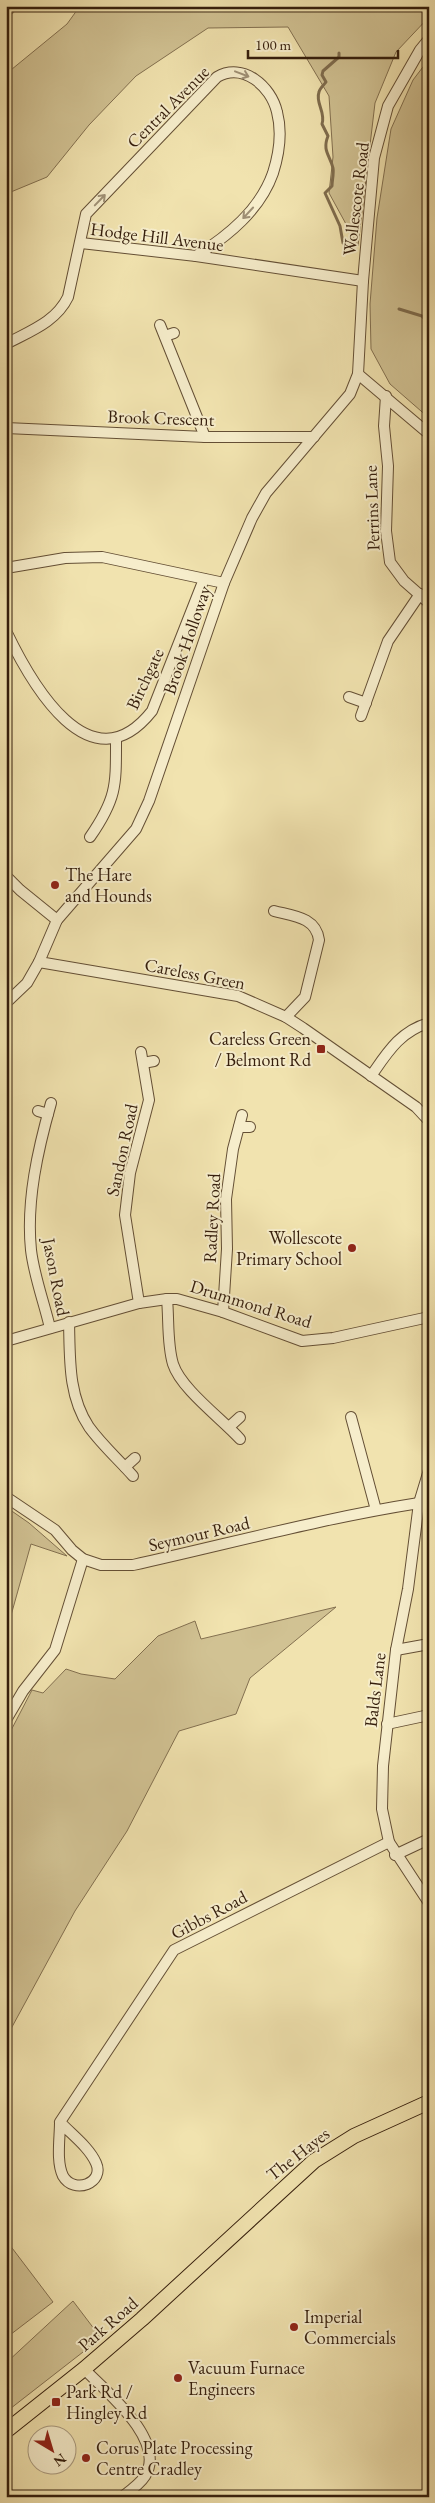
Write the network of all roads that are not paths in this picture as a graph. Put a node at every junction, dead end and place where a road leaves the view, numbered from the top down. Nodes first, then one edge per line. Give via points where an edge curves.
1 (12, 6) edge
2 (6, 12) edge
3 (429, 39) edge
4 (81, 243) junction
5 (196, 256) junction
6 (363, 281) junction
7 (160, 325) dead end
8 (6, 344) edge
9 (358, 374) junction
10 (386, 396) junction
11 (6, 428) edge
12 (429, 434) edge
13 (205, 437) junction
14 (314, 437) junction
15 (6, 568) edge
16 (204, 579) junction
17 (224, 583) junction
18 (420, 594) junction
19 (429, 603) edge
20 (6, 631) edge
21 (349, 697) dead end
22 (366, 703) junction
23 (362, 716) dead end
24 (116, 740) junction
25 (90, 837) dead end
26 (6, 876) edge
27 (274, 911) dead end
28 (57, 920) junction
29 (39, 962) junction
30 (6, 1003) edge
31 (286, 1017) junction
32 (429, 1023) edge
33 (142, 1052) dead end
34 (154, 1061) dead end
35 (143, 1063) junction
36 (371, 1076) junction
37 (51, 1103) dead end
38 (242, 1115) dead end
39 (429, 1121) edge
40 (239, 1127) junction
41 (250, 1127) dead end
42 (167, 1299) junction
43 (139, 1303) junction
44 (223, 1312) junction
45 (429, 1317) edge
46 (69, 1322) junction
47 (50, 1328) junction
48 (6, 1341) edge
49 (240, 1417) dead end
50 (351, 1417) dead end
51 (229, 1427) junction
52 (240, 1439) dead end
53 (135, 1458) dead end
54 (125, 1467) junction
55 (429, 1470) edge
56 (133, 1476) dead end
57 (6, 1497) edge
58 (419, 1503) junction
59 (376, 1510) junction
60 (83, 1559) junction
61 (429, 1644) edge
62 (396, 1650) junction
63 (429, 1715) edge
64 (6, 1720) edge
65 (387, 1724) junction
66 (429, 1839) edge
67 (389, 1842) junction
68 (396, 1855) junction
69 (429, 1903) edge
70 (429, 2102) edge
71 (60, 2122) junction
72 (229, 2239) joint
73 (84, 2369) junction
74 (6, 2431) edge
75 (122, 2497) edge

1 - 2 street
3 - 6 street, Wollescote Road via 388,106 374,158
4 - 5 street, Hodge Hill Avenue
4 -> 5 street, Central Avenue via 86,214 217,77 226,72 243,72 257,81 274,104 279,131 278,155 264,193 251,211 218,242
4 - 8 street, Hodge Hill Avenue via 68,297 62,308 55,316
5 - 6 street, Hodge Hill Avenue
6 - 9 street, Wollescote Road
7 - 13 street via 169,334
9 - 10 street
9 - 14 street, Brook Holloway via 350,394
10 - 12 street
10 - 18 street, Perrins Lane via 386,532 390,562 404,581
11 - 13 street, Brook Crescent
13 - 14 street, Brook Crescent
14 - 17 street, Brook Holloway via 266,493
15 - 16 street via 65,558 102,556
16 - 17 street
16 - 24 street, Birchgate via 152,711 142,724
17 - 28 street, Brook Holloway via 149,801 136,829
18 - 19 street, Perrins Lane
18 - 22 street via 388,641
20 - 24 street via 19,658 56,712 75,728 99,738
21 - 22 street
22 - 23 street
24 - 25 street via 116,787 105,814
26 - 28 street
27 - 31 street via 309,921 319,940 305,997
28 - 29 street, Brook Holloway
29 - 30 street, Brook Holloway via 27,982
29 - 31 street, Careless Green via 238,996
31 - 36 street, Careless Green
32 - 36 street via 418,1026 395,1042
33 - 35 street, Sandon Road
34 - 35 street
35 - 43 street, Sandon Road via 149,1100 130,1173 124,1216
36 - 39 street, Careless Green via 416,1107
37 - 47 street, Jason Road via 43,1112 30,1210 32,1250
38 - 40 street, Radley Road
40 - 41 street
40 - 44 street, Radley Road via 226,1199
42 - 43 street, Drummond Road
42 - 44 street, Drummond Road
42 - 51 street via 174,1366 178,1375
43 - 46 street, Drummond Road
44 - 45 street, Drummond Road via 302,1341 334,1338
46 - 47 street, Drummond Road
46 - 54 street via 71,1375 76,1401 89,1426
47 - 48 street, Drummond Road
49 - 51 street
50 - 59 street
51 - 52 street
53 - 54 street
54 - 56 street
55 - 58 street, Balds Lane
57 - 60 street via 55,1530
58 - 59 street, Seymour Road
58 - 62 street, Balds Lane
59 - 60 street, Seymour Road via 132,1565 116,1567
60 - 64 street via 55,1650 23,1691
61 - 62 street
62 - 65 street, Balds Lane
63 - 65 street
65 - 67 street, Balds Lane via 382,1809
66 - 68 street
67 - 68 street, Balds Lane
67 - 71 street, Gibbs Road via 174,1950
68 - 69 street, Balds Lane
70 - 72 highway, The Hayes via 325,2152
71 - 71 street via 60,2165 64,2176 70,2184 91,2183 97,2174 96,2164
72 - 73 highway, Park Road
73 - 74 highway, Park Road
73 - 75 street via 121,2407 147,2439 150,2449 150,2464 145,2477

